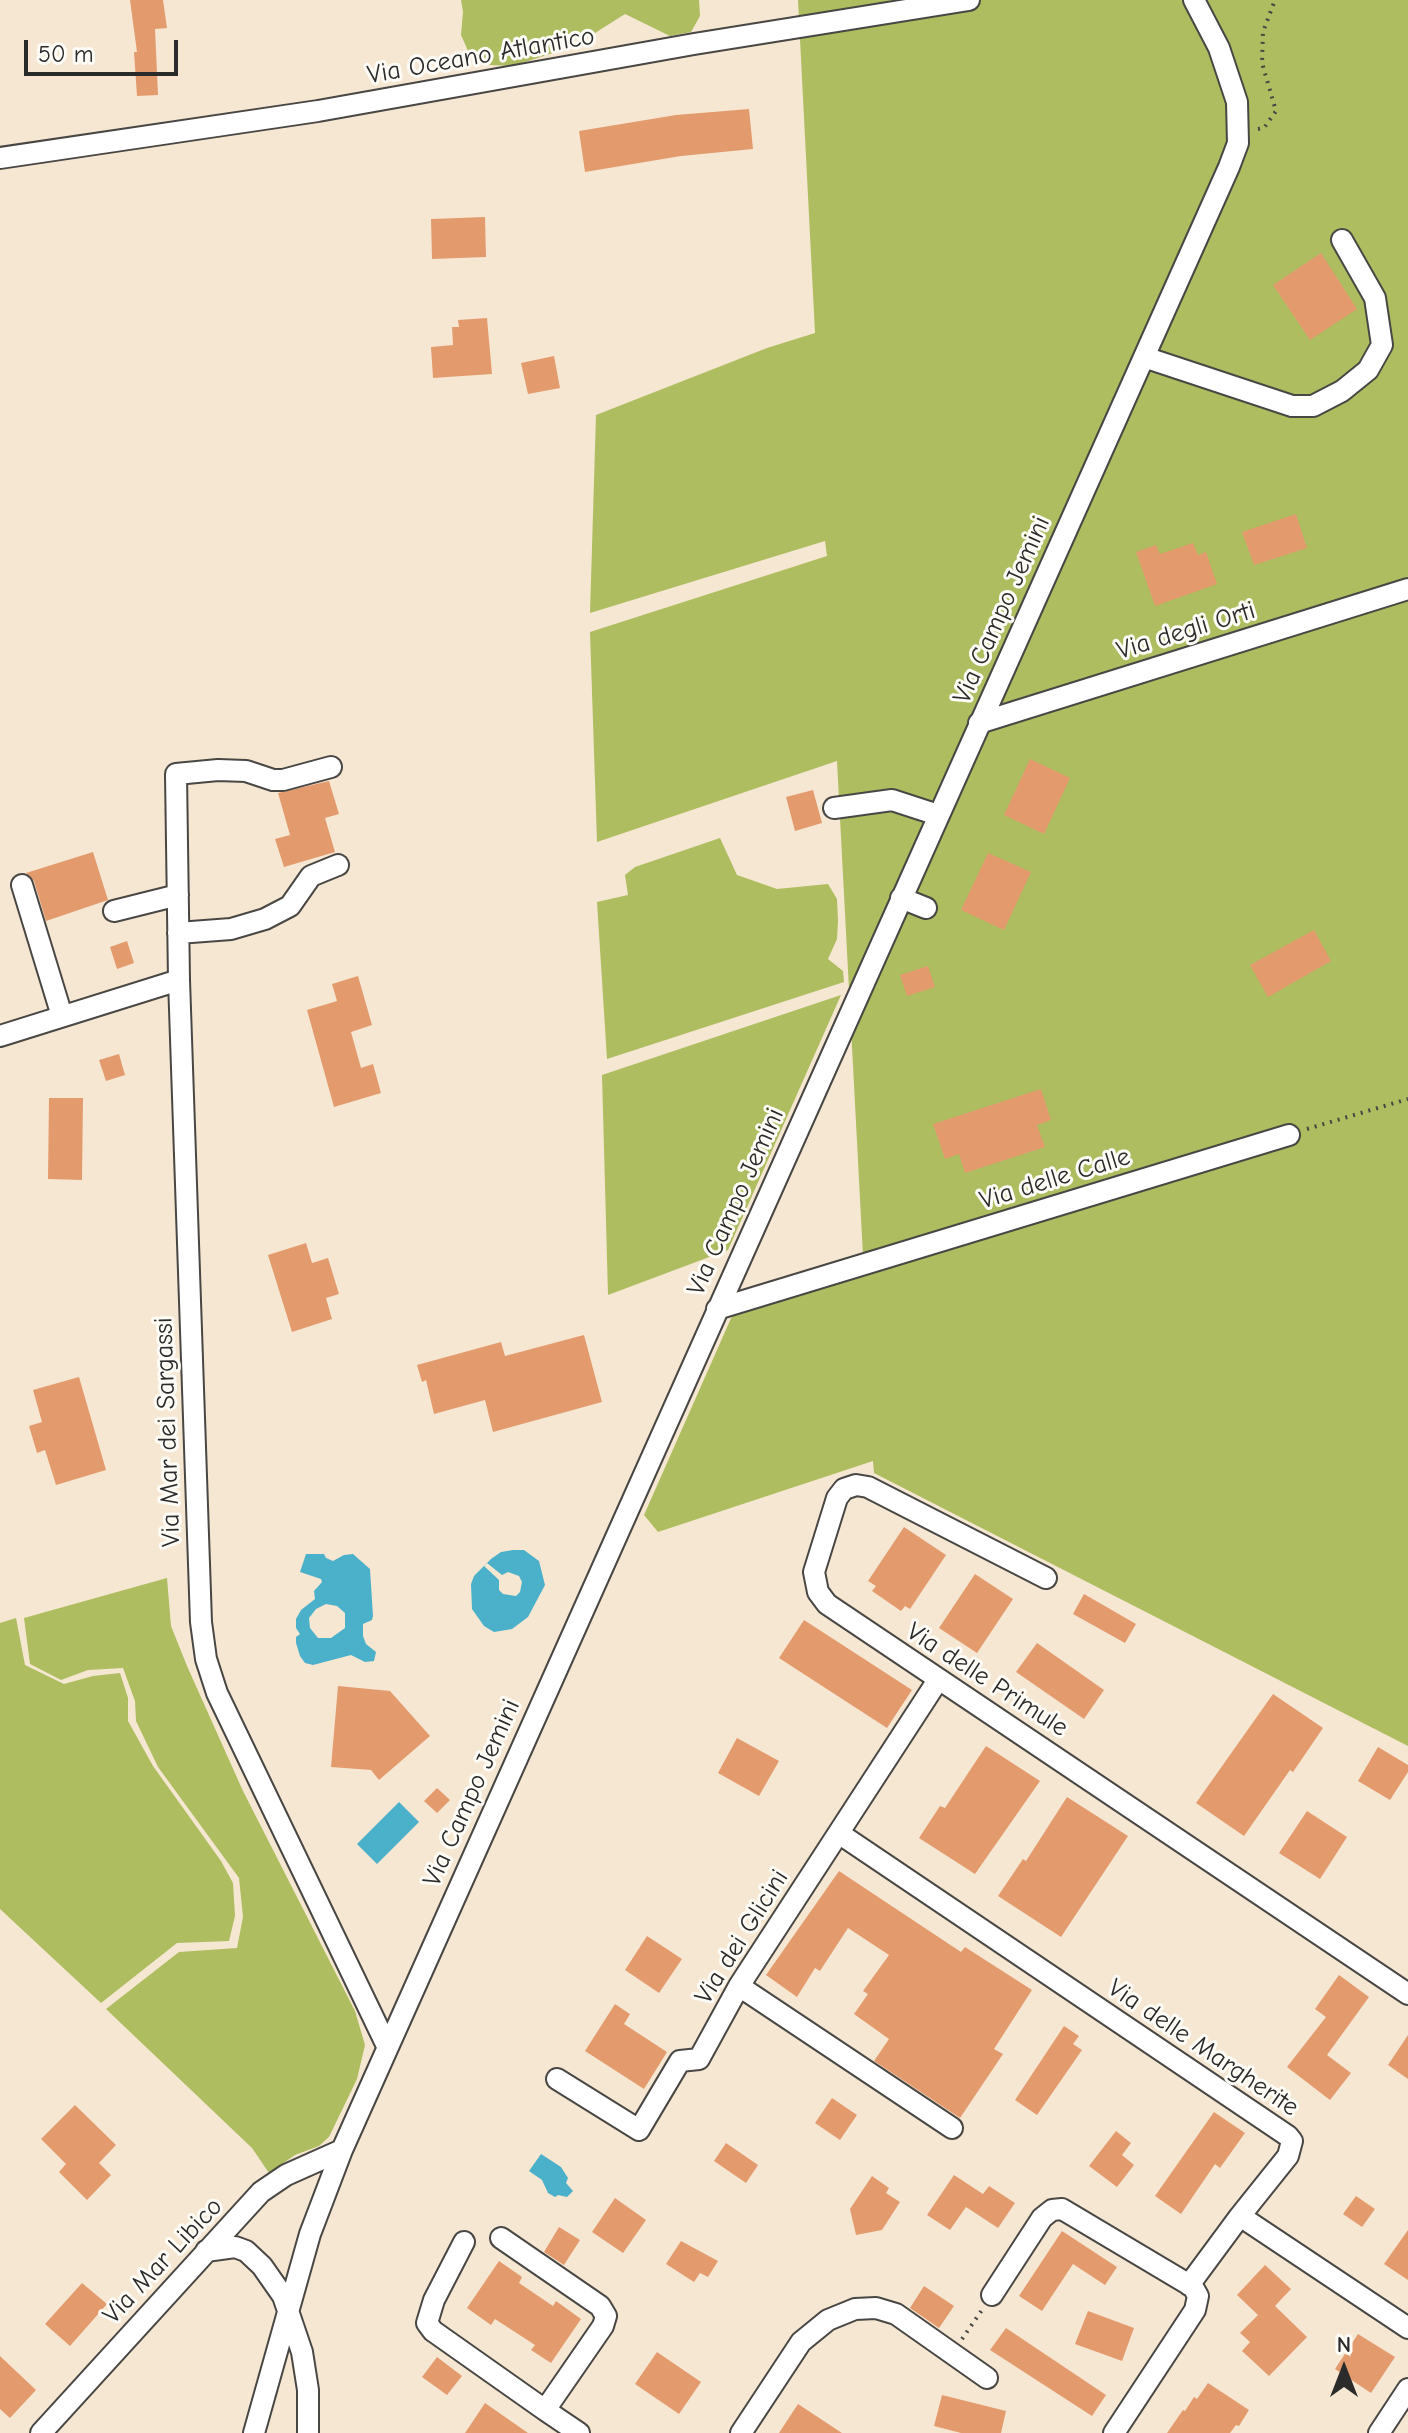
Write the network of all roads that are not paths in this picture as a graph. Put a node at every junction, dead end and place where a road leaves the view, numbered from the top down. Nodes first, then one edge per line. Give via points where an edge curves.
1 (969, 0) edge
2 (1194, 0) edge
3 (0, 158) edge
4 (1342, 240) dead end
5 (1144, 357) junction
6 (1408, 589) edge
7 (979, 723) junction
8 (331, 767) dead end
9 (834, 808) dead end
10 (938, 815) junction
11 (338, 865) dead end
12 (22, 885) dead end
13 (178, 895) junction
14 (901, 898) junction
15 (926, 908) dead end
16 (114, 911) dead end
17 (178, 933) junction
18 (179, 980) junction
19 (62, 1016) junction
20 (0, 1036) edge
21 (1289, 1135) road end
22 (717, 1309) junction
23 (1046, 1578) dead end
24 (938, 1680) junction
25 (840, 1834) junction
26 (739, 1986) junction
27 (1408, 1994) edge
28 (387, 2046) junction
29 (557, 2079) dead end
30 (952, 2128) dead end
31 (342, 2150) junction
32 (1240, 2216) junction
33 (501, 2238) dead end
34 (464, 2242) dead end
35 (206, 2251) junction
36 (1189, 2285) junction
37 (992, 2295) road end
38 (289, 2309) junction
39 (1408, 2328) edge
40 (987, 2378) dead end
41 (1408, 2389) edge
42 (545, 2410) junction
43 (41, 2433) edge
44 (254, 2433) edge
45 (308, 2433) edge
46 (579, 2433) edge
47 (741, 2433) edge
48 (1114, 2433) edge
49 (1379, 2433) edge

1 - 3 street, Via Oceano Atlantico via 318,111
2 - 5 street, Via Campo Jemini via 1223,57 1237,102 1238,143
4 - 5 street via 1375,298 1382,345 1368,370 1342,391 1313,406 1292,406
5 - 7 street, Via Campo Jemini
6 - 7 street, Via degli Orti
7 - 10 street, Via Campo Jemini
8 - 13 street, Via Mar dei Sargassi via 283,780 246,771 176,774
9 - 10 street via 892,800
10 - 14 street, Via Campo Jemini
11 - 17 street via 311,876 290,906 265,919 231,929
12 - 19 street
13 - 16 street
13 - 17 street, Via Mar dei Sargassi
14 - 15 street
14 - 22 street, Via Campo Jemini
17 - 18 street, Via Mar dei Sargassi
18 - 19 street
18 - 28 street, Via Mar dei Sargassi via 206,1659 217,1693
19 - 20 street
21 - 22 street, Via delle Calle
22 - 28 street, Via Campo Jemini
23 - 24 street, Via delle Primule via 868,1487 844,1489 816,1560 818,1592 827,1604
24 - 25 street, Via dei Glicini
24 - 27 street, Via delle Primule
25 - 26 street, Via dei Glicini
25 - 32 street, Via delle Margherite via 1288,2136 1288,2156
26 - 29 street, Via dei Glicini via 699,2059 680,2061 639,2130
26 - 30 street
28 - 31 street, Via Campo Jemini
31 - 35 street, Via Mar Libico via 273,2183
31 - 38 street, Via Campo Jemini
32 - 36 street
32 - 39 street
33 - 42 street via 600,2306 606,2316
34 - 42 street via 427,2323
35 - 38 street via 246,2251
35 - 43 street, Via Mar Libico
36 - 37 street via 1071,2212 1057,2209 1045,2215
36 - 48 street via 1198,2296 1195,2310
38 - 44 street, Via Campo Jemini
38 - 45 street via 305,2371
40 - 47 street via 891,2312 868,2308 843,2313 796,2348
41 - 49 street
42 - 46 street

